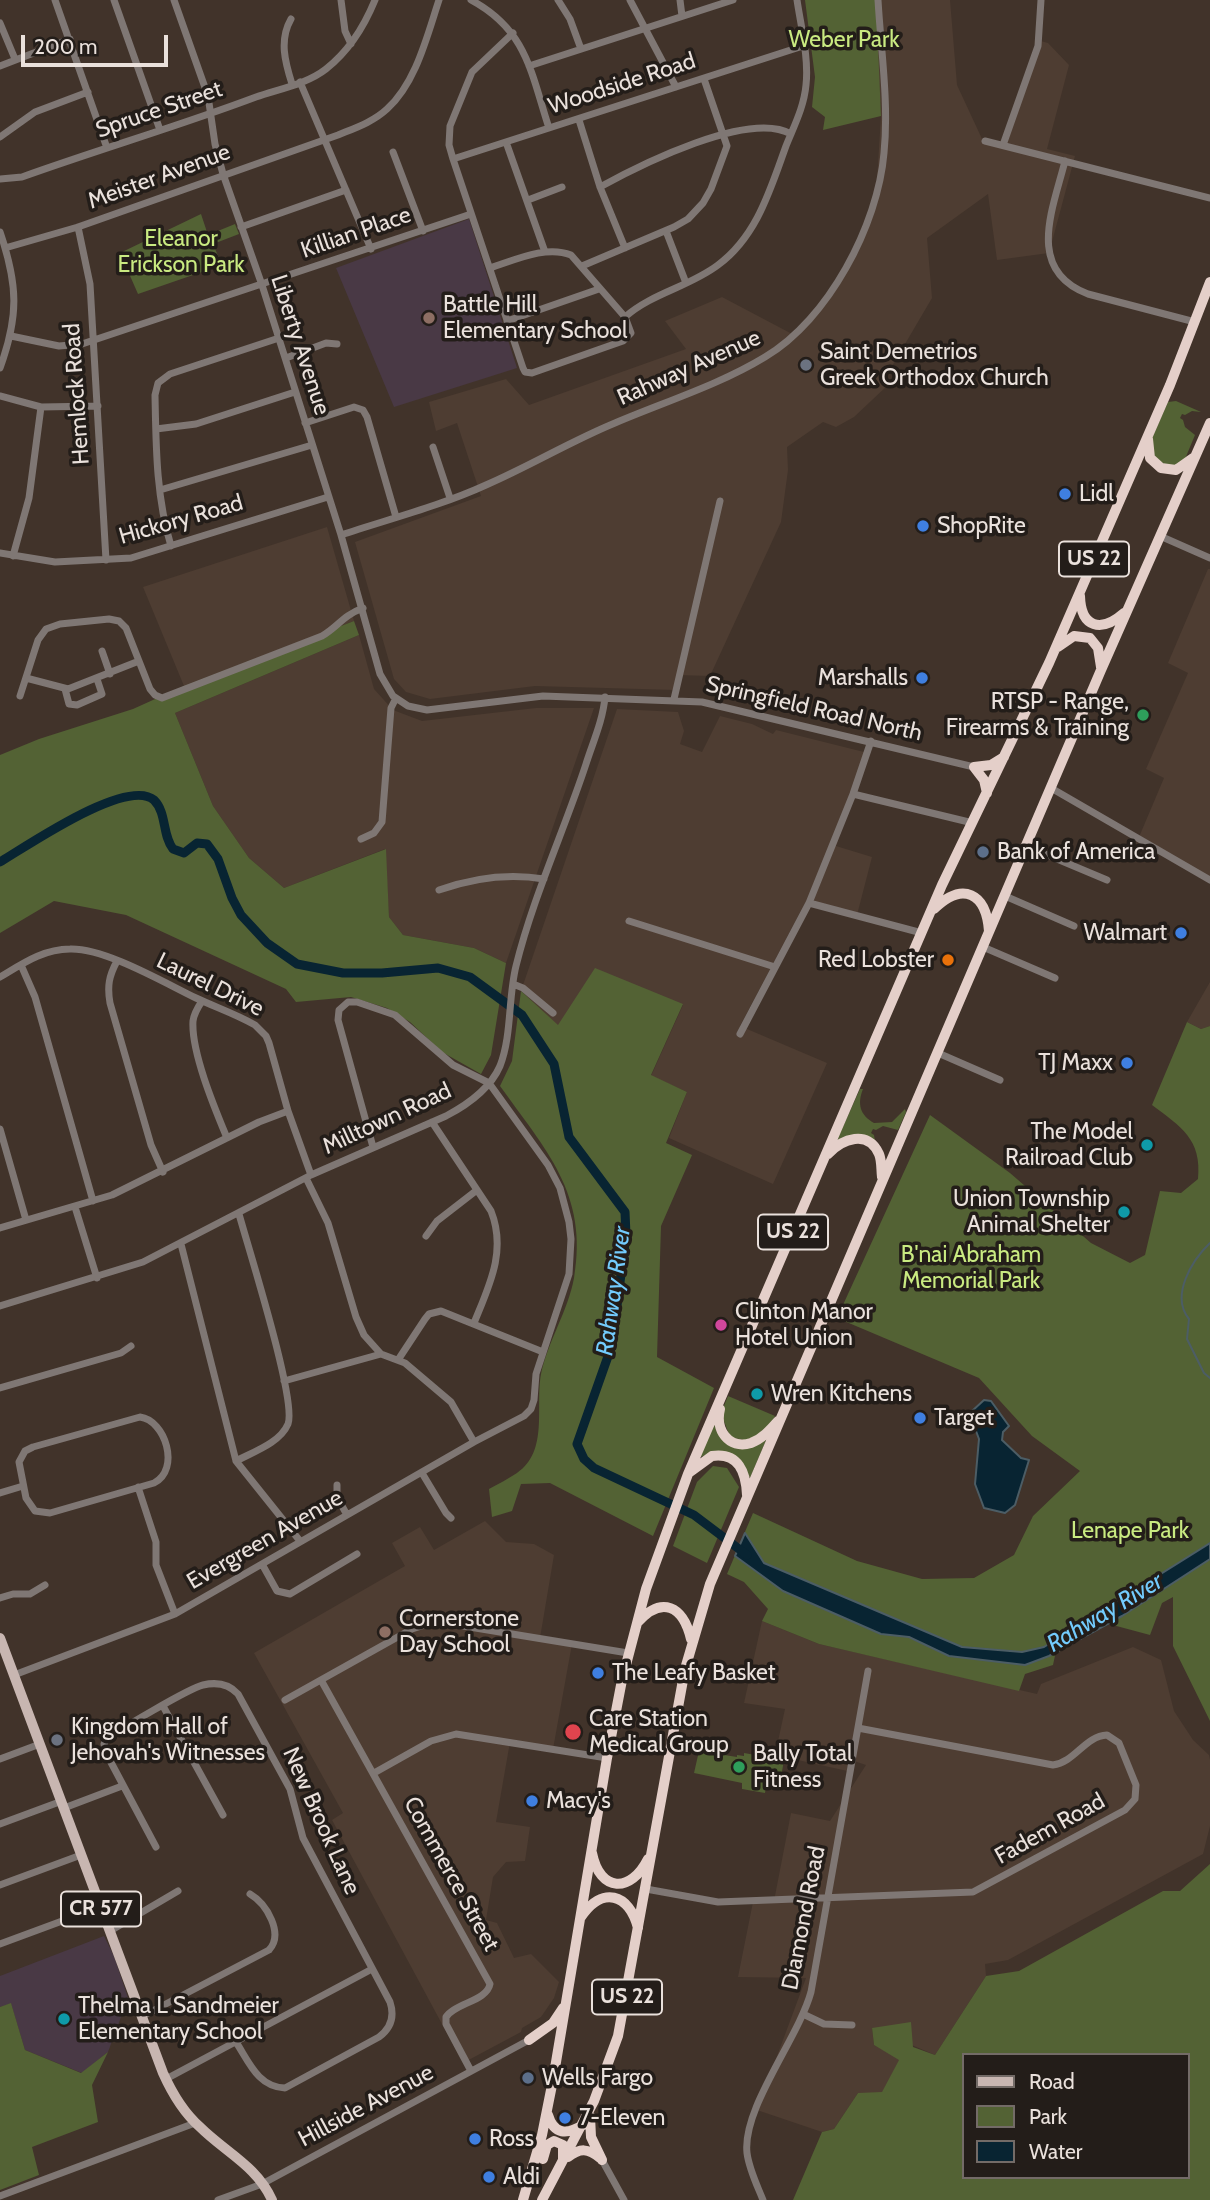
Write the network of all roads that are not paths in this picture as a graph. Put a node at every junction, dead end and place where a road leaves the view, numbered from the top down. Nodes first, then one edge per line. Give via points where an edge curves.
1 (55, 0) edge
2 (114, 0) edge
3 (174, 0) edge
4 (341, 0) edge
5 (375, 0) edge
6 (439, 0) edge
7 (471, 0) edge
8 (558, 0) edge
9 (630, 0) edge
10 (680, 0) edge
11 (733, 0) edge
12 (797, 0) edge
13 (878, 0) edge
14 (1041, 0) edge
15 (682, 16) junction
16 (291, 19) dead end
17 (0, 23) edge
18 (646, 28) junction
19 (513, 33) junction
20 (69, 39) junction
21 (351, 44) junction
22 (803, 46) junction
23 (581, 49) junction
24 (15, 59) junction
25 (0, 66) edge
26 (529, 66) junction
27 (704, 79) junction
28 (296, 83) junction
29 (676, 87) junction
30 (88, 92) junction
31 (212, 114) junction
32 (579, 120) junction
33 (549, 128) junction
34 (160, 130) junction
35 (791, 134) junction
36 (723, 136) junction
37 (0, 137) edge
38 (324, 139) junction
39 (985, 141) dead end
40 (506, 142) junction
41 (1003, 145) junction
42 (107, 148) junction
43 (393, 152) dead end
44 (453, 159) junction
45 (1065, 161) junction
46 (223, 174) junction
47 (0, 179) edge
48 (562, 187) dead end
49 (600, 187) junction
50 (346, 190) junction
51 (1210, 198) edge
52 (528, 200) junction
53 (471, 214) junction
54 (78, 226) junction
55 (241, 227) junction
56 (423, 230) junction
57 (666, 231) junction
58 (0, 232) edge
59 (5, 248) junction
60 (625, 248) junction
61 (371, 249) junction
62 (544, 252) junction
63 (582, 266) junction
64 (490, 268) junction
65 (1210, 282) edge
66 (686, 283) junction
67 (262, 285) junction
68 (599, 289) junction
69 (1206, 301) edge
70 (625, 317) junction
71 (507, 321) junction
72 (1195, 322) junction
73 (11, 336) junction
74 (279, 338) junction
75 (92, 340) junction
76 (337, 344) dead end
77 (285, 358) junction
78 (0, 368) edge
79 (295, 393) junction
80 (0, 396) edge
81 (98, 406) junction
82 (41, 407) junction
83 (305, 423) junction
84 (1210, 423) edge
85 (156, 429) junction
86 (1148, 436) junction
87 (312, 445) junction
88 (433, 447) dead end
89 (1196, 456) junction
90 (160, 490) junction
91 (328, 497) junction
92 (450, 498) junction
93 (720, 501) dead end
94 (396, 517) junction
95 (341, 535) junction
96 (1160, 536) junction
97 (171, 545) junction
98 (0, 554) edge
99 (13, 556) junction
100 (1210, 558) edge
101 (106, 559) junction
102 (1080, 589) junction
103 (363, 608) junction
104 (1127, 611) junction
105 (102, 651) dead end
106 (1054, 651) junction
107 (139, 661) junction
108 (1101, 670) junction
109 (110, 674) junction
110 (26, 678) junction
111 (97, 679) junction
112 (65, 689) junction
113 (20, 696) dead end
114 (605, 697) junction
115 (396, 698) junction
116 (674, 699) junction
117 (871, 741) junction
118 (1006, 755) junction
119 (974, 767) junction
120 (1051, 788) junction
121 (987, 793) junction
122 (853, 794) junction
123 (972, 822) junction
124 (361, 839) dead end
125 (1026, 846) junction
126 (544, 879) junction
127 (1107, 880) dead end
128 (1210, 880) edge
129 (439, 890) dead end
130 (1005, 896) junction
131 (809, 903) junction
132 (931, 911) junction
133 (629, 921) dead end
134 (1074, 926) dead end
135 (922, 933) junction
136 (989, 934) junction
137 (984, 947) junction
138 (117, 961) junction
139 (21, 965) junction
140 (775, 967) junction
141 (0, 977) edge
142 (1055, 978) dead end
143 (513, 984) junction
144 (202, 1001) junction
145 (553, 1013) dead end
146 (740, 1034) dead end
147 (938, 1053) junction
148 (1000, 1080) dead end
149 (489, 1083) junction
150 (288, 1111) junction
151 (432, 1122) junction
152 (0, 1129) edge
153 (227, 1138) junction
154 (373, 1147) junction
155 (824, 1159) junction
156 (163, 1172) junction
157 (309, 1177) junction
158 (882, 1183) junction
159 (477, 1190) junction
160 (93, 1201) junction
161 (75, 1207) junction
162 (239, 1214) junction
163 (26, 1220) junction
164 (0, 1228) edge
165 (426, 1237) dead end
166 (181, 1244) junction
167 (97, 1278) junction
168 (0, 1306) edge
169 (474, 1323) junction
170 (131, 1346) dead end
171 (544, 1352) junction
172 (381, 1354) junction
173 (398, 1360) junction
174 (284, 1381) junction
175 (0, 1388) edge
176 (722, 1396) junction
177 (783, 1416) junction
178 (474, 1442) junction
179 (236, 1461) junction
180 (422, 1473) junction
181 (688, 1474) junction
182 (337, 1485) dead end
183 (23, 1486) junction
184 (138, 1487) junction
185 (0, 1493) edge
186 (748, 1497) junction
187 (347, 1515) junction
188 (452, 1518) dead end
189 (300, 1541) junction
190 (357, 1554) dead end
191 (262, 1564) junction
192 (45, 1585) dead end
193 (0, 1598) edge
194 (175, 1614) junction
195 (635, 1626) junction
196 (0, 1638) edge
197 (692, 1642) junction
198 (628, 1653) junction
199 (868, 1671) dead end
200 (14, 1675) junction
201 (321, 1680) junction
202 (285, 1700) dead end
203 (163, 1706) junction
204 (858, 1728) junction
205 (40, 1744) junction
206 (607, 1758) junction
207 (0, 1759) edge
208 (374, 1773) junction
209 (122, 1786) junction
210 (63, 1805) junction
211 (223, 1815) dead end
212 (0, 1824) edge
213 (156, 1847) dead end
214 (653, 1850) junction
215 (591, 1851) junction
216 (81, 1855) junction
217 (0, 1885) edge
218 (646, 1889) junction
219 (178, 1891) dead end
220 (250, 1894) dead end
221 (828, 1899) junction
222 (100, 1907) junction
223 (580, 1919) junction
224 (639, 1930) junction
225 (110, 1931) junction
226 (0, 1944) edge
227 (372, 1969) junction
228 (566, 2002) junction
229 (803, 2014) junction
230 (141, 2017) junction
231 (852, 2025) dead end
232 (529, 2040) junction
233 (236, 2042) junction
234 (558, 2052) junction
235 (471, 2071) junction
236 (166, 2079) junction
237 (590, 2110) junction
238 (547, 2112) junction
239 (195, 2123) junction
240 (583, 2125) junction
241 (602, 2160) junction
242 (563, 2163) junction
243 (262, 2184) junction
244 (0, 2196) edge
245 (544, 2198) edge
246 (218, 2200) edge
247 (272, 2200) edge
248 (524, 2200) edge
249 (624, 2200) edge
250 (763, 2200) edge

1 - 20 street
2 - 34 street
3 - 31 street, Liberty Avenue
4 - 21 street
5 - 21 street, Spruce Street
6 - 38 street, Meister Avenue via 401,94 376,118
7 - 19 street
8 - 23 street
9 - 18 street
10 - 15 street
11 - 15 street
12 - 22 street
13 - 92 street, Rahway Avenue via 886,123 879,188 850,260 811,319 775,351 748,367
14 - 41 street via 1038,46
15 - 18 street
16 - 28 street via 285,29 284,60
17 - 24 street
18 - 23 street
18 - 29 street
19 - 26 street
19 - 44 street via 472,72 450,126
20 - 24 street
20 - 30 street
21 - 28 street, Spruce Street via 324,71
22 - 27 street, Woodside Road
22 - 35 street via 807,84
23 - 26 street
24 - 25 street
26 - 33 street
27 - 29 street, Woodside Road
27 - 36 street
28 - 31 street, Spruce Street
28 - 38 street
29 - 32 street, Woodside Road
30 - 37 street via 35,113
30 - 42 street
31 - 34 street, Spruce Street
31 - 46 street, Liberty Avenue
32 - 33 street, Woodside Road
32 - 49 street
33 - 40 street, Woodside Road
34 - 42 street, Spruce Street
35 - 36 street via 764,126
35 - 66 street via 747,236 719,265
36 - 49 street via 642,164
36 - 57 street via 727,146 707,196 688,219
38 - 46 street, Meister Avenue
38 - 50 street
39 - 41 street
40 - 44 street, Woodside Road
40 - 52 street
41 - 45 street
42 - 47 street, Spruce Street via 22,177
43 - 56 street
44 - 53 street
45 - 51 street
45 - 72 street via 1047,233 1058,272 1088,295
46 - 54 street, Meister Avenue
46 - 55 street, Liberty Avenue
48 - 52 street
49 - 60 street
50 - 55 street
50 - 61 street
52 - 62 street
53 - 56 street, Killian Place
53 - 64 street
54 - 59 street, Meister Avenue
54 - 75 street, Hemlock Road via 90,284
55 - 67 street, Liberty Avenue
56 - 61 street, Killian Place
57 - 60 street
57 - 66 street
58 - 59 street
59 - 73 street via 15,284
60 - 63 street
61 - 67 street, Killian Place
62 - 63 street via 564,252
62 - 64 street
63 - 68 street
64 - 71 street
65 - 69 highway, US 22
66 - 70 street via 642,303
67 - 74 street, Liberty Avenue
67 - 75 street, Killian Place
68 - 70 street
68 - 71 street
69 - 72 highway, US 22
70 - 71 street via 631,333 623,341 532,373 523,368
72 - 86 highway, US 22
73 - 75 street, Killian Place via 67,347
73 - 78 street
74 - 77 street, Liberty Avenue
74 - 85 street via 164,377 155,390
75 - 81 street, Hemlock Road
76 - 77 street via 327,343
77 - 79 street, Liberty Avenue
79 - 83 street, Liberty Avenue
79 - 85 street via 196,424
80 - 82 street
81 - 82 street
81 - 101 street, Hemlock Road
82 - 99 street via 29,498
83 - 87 street, Liberty Avenue
83 - 94 street via 354,407 363,410
84 - 89 highway, US 22
85 - 90 street
86 - 89 highway via 1150,458 1161,468 1177,470
86 - 102 highway, US 22
87 - 90 street
87 - 91 street, Liberty Avenue
88 - 92 street
89 - 96 highway, US 22
90 - 97 street
91 - 95 street, Liberty Avenue
91 - 97 street, Hickory Road
92 - 94 street, Rahway Avenue
93 - 116 street
94 - 95 street, Rahway Avenue
95 - 103 street, Liberty Avenue
96 - 100 street
96 - 104 highway, US 22
97 - 101 street, Hickory Road via 131,558
98 - 99 street, Hickory Road
99 - 101 street, Hickory Road via 55,562
102 - 104 highway via 1082,611 1094,624 1109,624
102 - 106 highway, US 22
103 - 107 street via 345,616 322,636 167,696 153,693
103 - 115 street, Liberty Avenue via 381,679
104 - 108 highway, US 22
105 - 109 street
106 - 108 highway via 1070,637 1086,637 1098,648
106 - 118 highway, US 22
107 - 109 street
107 - 110 street via 119,621 60,624 42,634
108 - 120 highway, US 22
109 - 111 street
110 - 112 street
110 - 113 street
111 - 112 street
111 - 112 street via 102,694 77,705 69,704
114 - 115 street, Springfield Road North via 537,697 431,710 411,707
114 - 116 street, Springfield Road North
114 - 126 street, Milltown Road
115 - 124 street via 391,708 382,822 374,833
116 - 117 street, Springfield Road North via 720,704
117 - 119 street, Springfield Road North
117 - 122 street
118 - 119 highway via 991,765
118 - 121 highway, US 22
119 - 121 highway
120 - 125 highway, US 22
120 - 128 street
121 - 123 highway, US 22
122 - 123 street
122 - 131 street
123 - 132 highway, US 22
125 - 127 street
125 - 130 highway, US 22
126 - 129 street via 502,876 462,881
126 - 143 street, Milltown Road
130 - 134 street
130 - 136 highway, US 22
131 - 135 street
131 - 140 street
132 - 135 highway, US 22
132 - 136 highway via 950,896 970,895 984,907
133 - 140 street
135 - 155 highway, US 22 via 854,1081
136 - 137 highway, US 22
137 - 142 street
137 - 147 highway, US 22
138 - 139 street, Laurel Drive via 67,949
138 - 144 street, Laurel Drive
138 - 156 street via 108,985 110,1003
139 - 141 street, Laurel Drive
139 - 160 street via 35,997
140 - 146 street
143 - 145 street
143 - 149 street, Milltown Road via 499,1067
144 - 150 street, Laurel Drive via 248,1021 266,1035
144 - 153 street via 194,1017 194,1038
147 - 148 street
147 - 158 highway, US 22
149 - 151 street, Milltown Road via 462,1108
149 - 154 street via 453,1065 403,1020 348,1002 339,1010 338,1020
149 - 171 street via 548,1165 569,1222 569,1274
150 - 153 street
150 - 157 street, Laurel Drive
151 - 154 street, Milltown Road
151 - 159 street
152 - 163 street
153 - 156 street
154 - 157 street, Milltown Road
155 - 158 highway via 845,1140 865,1141 879,1154
155 - 176 highway, US 22
156 - 160 street
157 - 162 street, Milltown Road
157 - 172 street, Laurel Drive via 358,1323
158 - 177 highway, US 22
159 - 165 street via 437,1221
159 - 169 street via 494,1219 498,1245 495,1269
160 - 161 street
161 - 163 street
161 - 167 street
162 - 166 street, Milltown Road
162 - 174 street
163 - 164 street
166 - 167 street, Milltown Road
166 - 179 street
167 - 168 street, Milltown Road
169 - 171 street
169 - 173 street via 441,1311 429,1314
170 - 175 street via 121,1353
171 - 178 street, Evergreen Avenue via 533,1404 524,1416
172 - 173 street
172 - 174 street
173 - 178 street via 451,1402
174 - 179 street via 290,1414 283,1433
176 - 177 highway via 720,1428 733,1442 756,1441
176 - 181 highway, US 22
177 - 186 highway, US 22
178 - 180 street, Evergreen Avenue
179 - 189 street
180 - 187 street, Evergreen Avenue
180 - 188 street
181 - 186 highway via 709,1457 728,1457 744,1471
181 - 195 highway, US 22
182 - 187 street via 337,1497
183 - 184 street via 32,1509 46,1514
183 - 184 street via 19,1462 29,1448 139,1417 158,1427 169,1461 162,1478
183 - 185 street
184 - 194 street via 156,1542 156,1565
186 - 197 highway, US 22 via 709,1584
187 - 189 street, Evergreen Avenue
189 - 191 street, Evergreen Avenue
190 - 191 street via 290,1594 277,1591
191 - 194 street, Evergreen Avenue
192 - 193 street via 30,1594
194 - 200 street, Evergreen Avenue
195 - 197 highway via 653,1610 670,1608 684,1617
195 - 198 highway, US 22
196 - 200 main road, CR 577
197 - 214 highway, US 22
198 - 201 street via 431,1623
198 - 206 highway, US 22
199 - 204 street, Diamond Road
200 - 205 main road, CR 577
201 - 202 street
201 - 208 street, Commerce Street
203 - 209 street, New Brook Lane via 106,1740 106,1753
203 - 211 street
203 - 227 street, New Brook Lane via 204,1684 229,1686 238,1694 290,1789 303,1838
204 - 221 street, Diamond Road
204 - 221 street, Fadem Road via 1051,1765 1066,1761 1096,1737 1107,1735 1119,1743 1136,1794 1125,1810 973,1892
205 - 207 street
205 - 210 main road, CR 577
206 - 208 street via 456,1734 431,1741
206 - 215 highway, US 22
208 - 235 street, Commerce Street via 490,1984 486,1992 446,2017
209 - 210 street
209 - 213 street
210 - 212 street
210 - 216 main road, CR 577
214 - 215 highway via 639,1874 623,1884 602,1876
214 - 218 highway, US 22
215 - 223 highway, US 22
216 - 217 street
216 - 222 main road, CR 577
218 - 221 street, Fadem Road via 718,1902
218 - 224 highway, US 22
219 - 225 street
220 - 230 street via 275,1929 274,1944
221 - 229 street, Diamond Road
222 - 225 main road, CR 577
222 - 226 street
223 - 224 highway via 596,1901 615,1898 631,1908
223 - 228 highway, US 22
224 - 237 highway, US 22 via 618,2036
225 - 230 main road, CR 577
227 - 233 street
227 - 233 street, New Brook Lane via 392,2008 388,2029 290,2086 263,2082
228 - 232 highway via 553,2023
228 - 234 highway, US 22
229 - 231 street via 824,2024
229 - 250 street, Diamond Road via 748,2130 749,2161
230 - 236 main road, CR 577
232 - 234 highway via 548,2038
232 - 235 street, Hillside Avenue
233 - 236 street
234 - 238 highway, US 22
235 - 243 street, Hillside Avenue
236 - 239 main road, CR 577
237 - 240 highway, US 22
237 - 241 highway via 590,2137
238 - 240 highway via 561,2132
238 - 248 highway, US 22
239 - 243 main road, CR 577 via 240,2158
239 - 244 street
240 - 242 highway, US 22
241 - 242 highway via 582,2150
241 - 249 street
242 - 245 highway, US 22
242 - 248 highway via 563,2145 552,2141
243 - 246 street, Hillside Avenue
243 - 247 main road, CR 577

